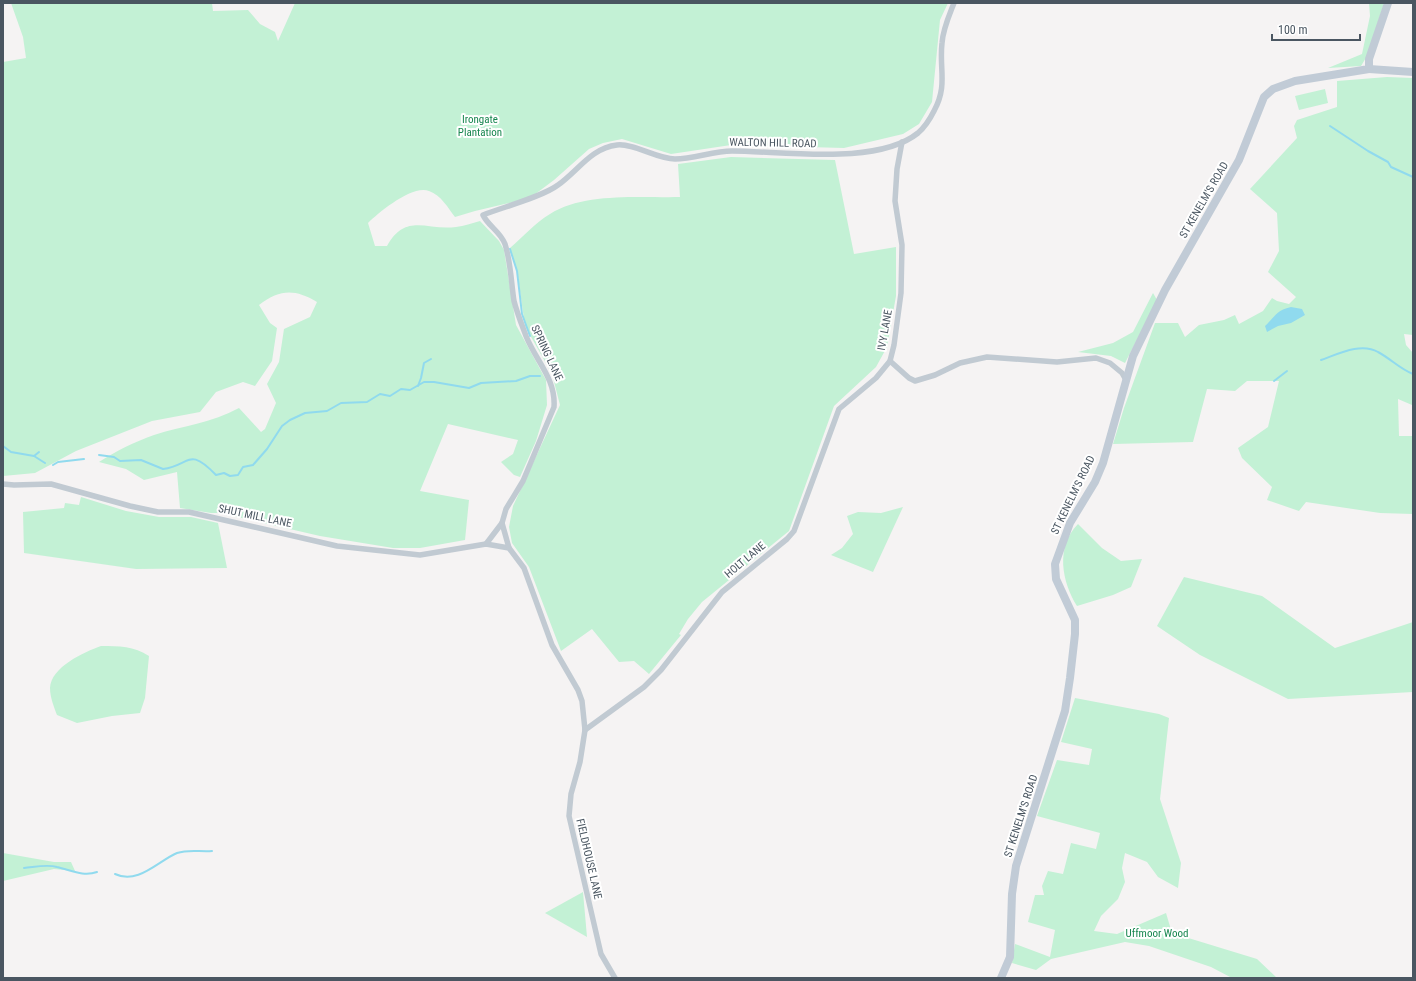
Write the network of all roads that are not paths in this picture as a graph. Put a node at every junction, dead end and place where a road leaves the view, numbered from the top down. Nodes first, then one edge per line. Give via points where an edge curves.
1 (954, 3) edge
2 (1388, 3) edge
3 (1365, 70) junction
4 (1413, 72) edge
5 (902, 142) junction
6 (482, 215) joint
7 (890, 361) junction
8 (1126, 380) junction
9 (3, 484) edge
10 (502, 523) junction
11 (486, 544) junction
12 (506, 548) junction
13 (585, 730) junction
14 (614, 978) edge
15 (1001, 978) edge

1 - 5 street, WALTON HILL ROAD via 943,35 943,79 938,102 925,126
2 - 3 street
3 - 4 street, ST KENELM'S ROAD
3 - 8 street, ST KENELM'S ROAD via 1295,81 1273,89 1264,97 1239,160 1165,290 1133,356
5 - 6 street, WALTON HILL ROAD via 846,154 730,151 674,159 619,145 607,147 587,158 558,185
5 - 7 street, IVY LANE via 895,201 902,245 902,293
6 - 10 street, SPRING LANE via 497,230 504,243 511,270 514,302 527,338 549,377 555,395 554,407 523,481 506,509
7 - 8 street, IVY LANE via 915,381 960,363 987,357 1056,362 1096,358 1110,363
7 - 13 street, HOLT LANE via 876,378 839,409 794,530 787,539 722,592 666,665 644,688
8 - 15 street, ST KENELM'S ROAD via 1103,463 1095,482 1070,523 1055,564 1056,580 1075,620 1070,676 1063,718 1016,866 1012,894 1010,957
9 - 11 street, SHUT MILL LANE via 51,484 130,506 158,512 189,512 344,547 420,555
10 - 11 street, SPRING LANE
10 - 12 street
11 - 12 street, SHUT MILL LANE
12 - 13 street, FIELDHOUSE LANE via 524,568 552,645 578,690 584,709
13 - 14 street, FIELDHOUSE LANE via 571,794 569,816 601,954

